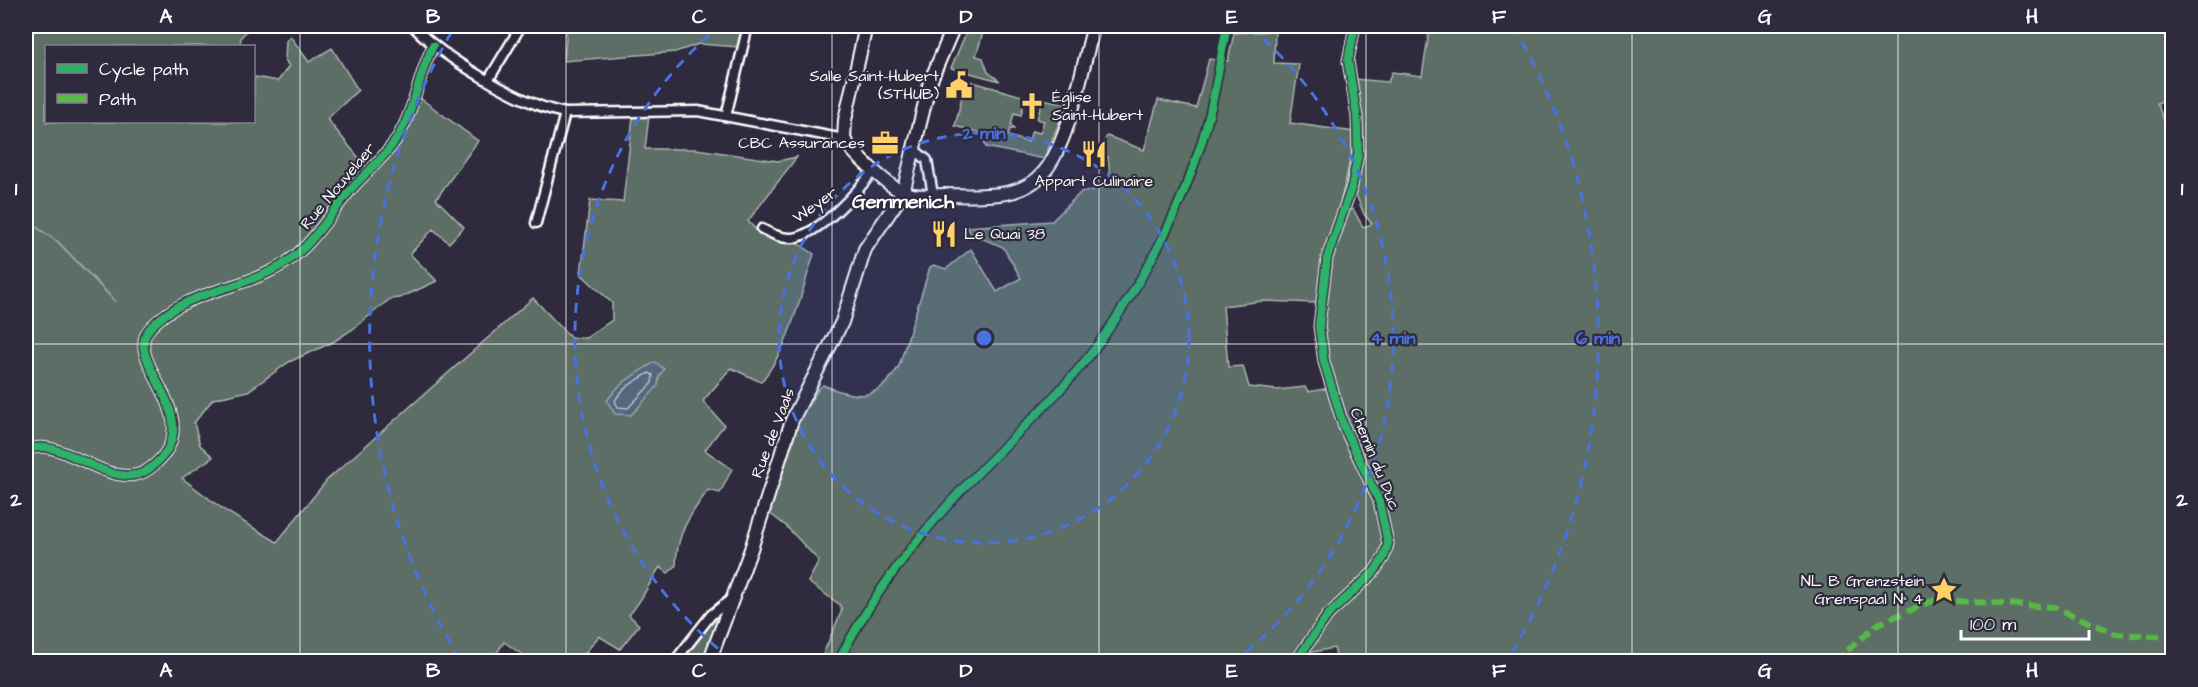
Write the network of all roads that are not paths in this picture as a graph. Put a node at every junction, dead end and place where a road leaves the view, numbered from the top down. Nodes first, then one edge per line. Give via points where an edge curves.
1 (413, 26) edge
2 (522, 26) edge
3 (748, 26) edge
4 (866, 26) edge
5 (954, 26) edge
6 (1094, 26) edge
7 (1355, 26) edge
8 (433, 46) junction
9 (489, 79) junction
10 (566, 113) junction
11 (726, 116) junction
12 (844, 139) junction
13 (915, 150) junction
14 (874, 170) junction
15 (903, 193) junction
16 (933, 195) junction
17 (536, 222) dead end
18 (762, 229) dead end
19 (26, 452) edge
20 (734, 598) junction
21 (674, 662) edge
22 (709, 662) edge
23 (1295, 662) edge

1 - 8 street
2 - 9 street
3 - 11 street
4 - 12 main road
5 - 13 main road, Rue de Vaals via 930,82
6 - 16 main road via 1064,131 1044,172 1020,190 1000,195
7 - 23 street, Chemin du Duc via 1348,61 1358,154 1352,186 1327,258 1319,326 1324,362 1344,427 1379,501 1388,544 1374,573 1328,615
8 - 9 street
8 - 19 street, Rue Nouvelaer via 400,133 318,235 275,270 201,294 156,322 144,335 149,364 173,414 172,439 166,453 149,469 133,475 107,471 48,447 33,447
9 - 10 street via 528,103
10 - 11 street via 672,110
10 - 17 street
11 - 12 street
12 - 14 main road
13 - 15 main road, Rue de Vaals
13 - 16 street via 927,160
14 - 15 main road
14 - 18 street, Weyer via 849,201 807,232 794,238
15 - 16 main road
15 - 20 main road, Rue de Vaals via 865,249 845,316 792,420
20 - 21 street via 711,615
20 - 22 main road, Rue de Vaals

